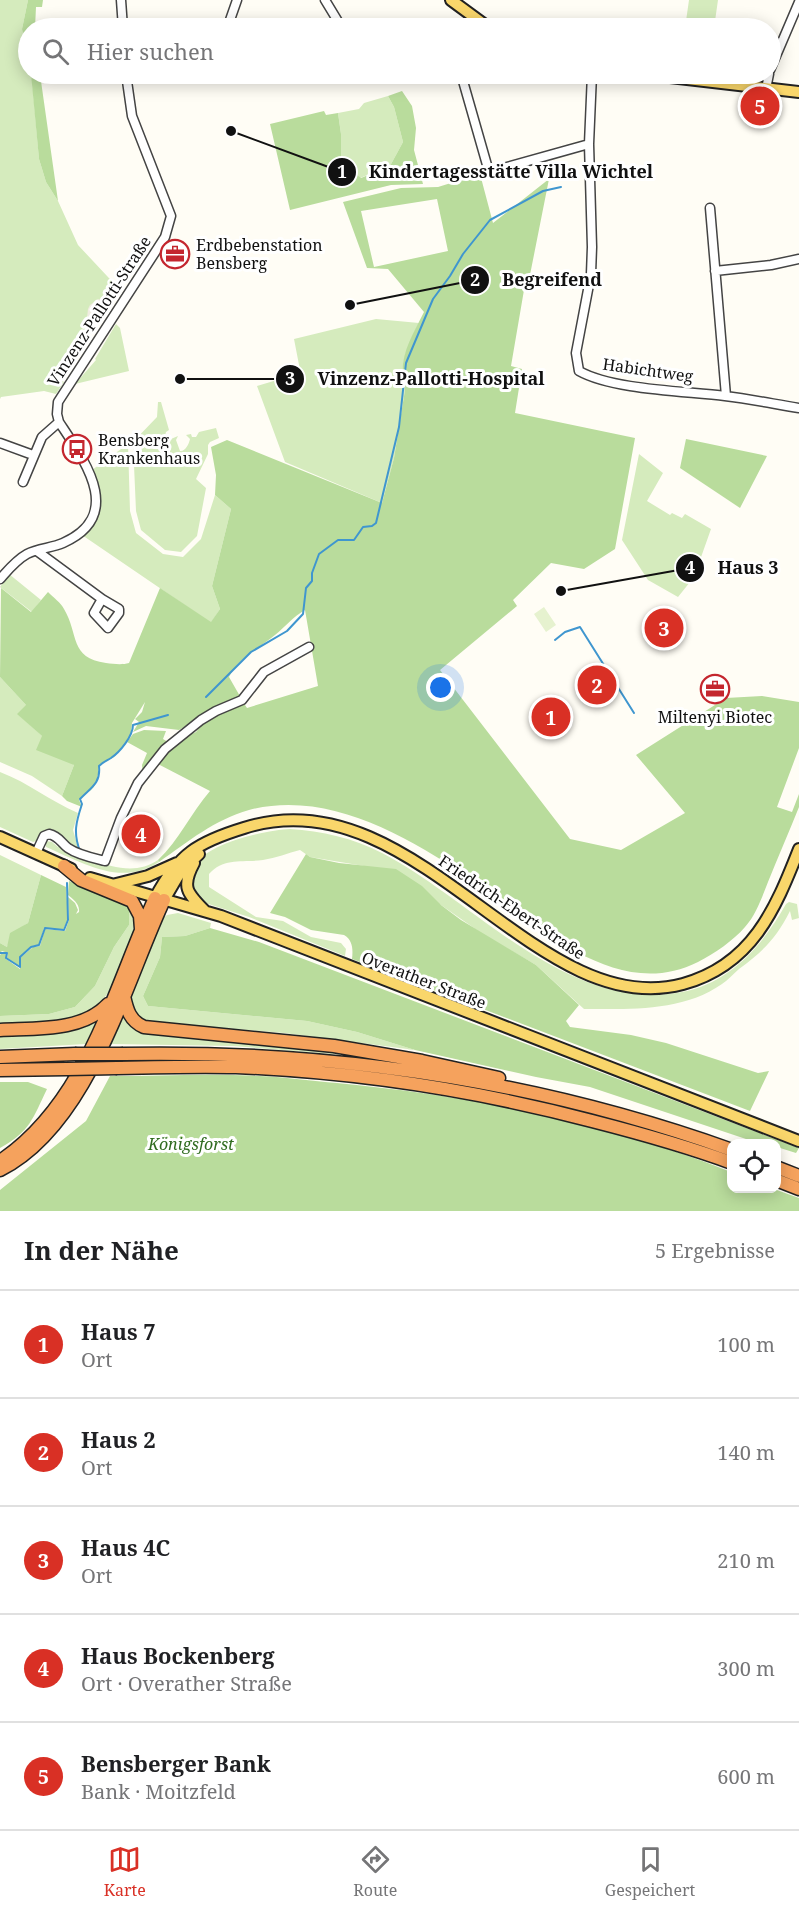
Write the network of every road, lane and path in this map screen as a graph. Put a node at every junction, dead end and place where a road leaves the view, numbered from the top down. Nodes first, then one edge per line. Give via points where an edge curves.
1 (122, 0) edge
2 (237, 0) edge
3 (325, 0) edge
4 (451, 0) edge
5 (799, 2) edge
6 (123, 18) edge
7 (231, 18) edge
8 (336, 18) edge
9 (472, 18) edge
10 (781, 45) edge
11 (127, 84) edge
12 (464, 84) edge
13 (592, 84) edge
14 (725, 84) edge
15 (767, 84) edge
16 (766, 89) junction
17 (799, 92) edge
18 (589, 144) junction
19 (710, 208) dead end
20 (799, 259) edge
21 (715, 271) junction
22 (726, 396) junction
23 (799, 408) edge
24 (60, 422) junction
25 (0, 443) edge
26 (33, 455) junction
27 (23, 482) dead end
28 (37, 551) junction
29 (0, 579) edge
30 (102, 598) dead end
31 (309, 647) dead end
32 (220, 836) junction
33 (0, 837) edge
34 (799, 849) edge
35 (200, 852) junction
36 (36, 853) junction
37 (180, 861) junction
38 (64, 866) junction
39 (111, 885) junction
40 (159, 899) junction
41 (206, 912) junction
42 (141, 931) junction
43 (119, 996) junction
44 (0, 1030) edge
45 (0, 1057) edge
46 (0, 1073) edge
47 (618, 1114) junction
48 (799, 1141) edge
49 (727, 1148) edge
50 (0, 1161) edge
51 (727, 1161) edge
52 (781, 1169) edge
53 (0, 1170) edge
54 (799, 1176) edge
55 (781, 1182) edge
56 (799, 1189) edge

1 - 6 street
2 - 7 street
3 - 8 street
4 - 9 main road
5 - 10 street
11 - 24 street, Vinzenz-Pallotti-Straße via 132,116 171,216 165,237 61,396 57,408
12 - 18 street via 489,172
13 - 18 street, Habichtweg
14 - 16 main road
15 - 16 street
16 - 17 main road
18 - 22 street, Habichtweg via 592,256 576,353 579,371 633,386
19 - 21 street
20 - 21 street
21 - 22 street
22 - 23 street
24 - 26 street via 45,432
24 - 28 street via 94,481 96,504 78,534
25 - 26 street
26 - 27 street
28 - 29 street via 18,560
28 - 30 street
31 - 36 street via 264,672 242,700 201,720 165,749 138,783 105,861 75,852 50,834 44,836
32 - 34 main road, Friedrich-Ebert-Straße via 260,823 293,820 356,832 424,867 573,967 610,982 654,988 705,977 748,947 773,910
32 - 35 main road
32 - 37 main road via 205,841
33 - 36 main road, Overather Straße
35 - 40 main road
35 - 41 main road via 186,885
36 - 38 main road, Overather Straße
37 - 39 main road via 148,876
37 - 40 main road via 163,883
38 - 39 main road, Overather Straße
38 - 42 highway via 81,880 132,902 140,916
39 - 40 main road, Overather Straße
40 - 41 main road, Overather Straße
40 - 42 highway
40 - 43 highway
41 - 48 main road, Overather Straße
42 - 43 highway
43 - 44 highway via 78,1023
43 - 47 highway via 130,1017 144,1028 291,1040 422,1061 560,1092
43 - 50 highway via 59,1103 30,1138
43 - 53 highway via 96,1057 67,1107 36,1145
45 - 47 highway, bridge via 254,1055 353,1063 498,1086
46 - 51 highway, bridge via 205,1066 347,1075 443,1088 555,1111
47 - 49 highway
52 - 54 highway
55 - 56 highway

